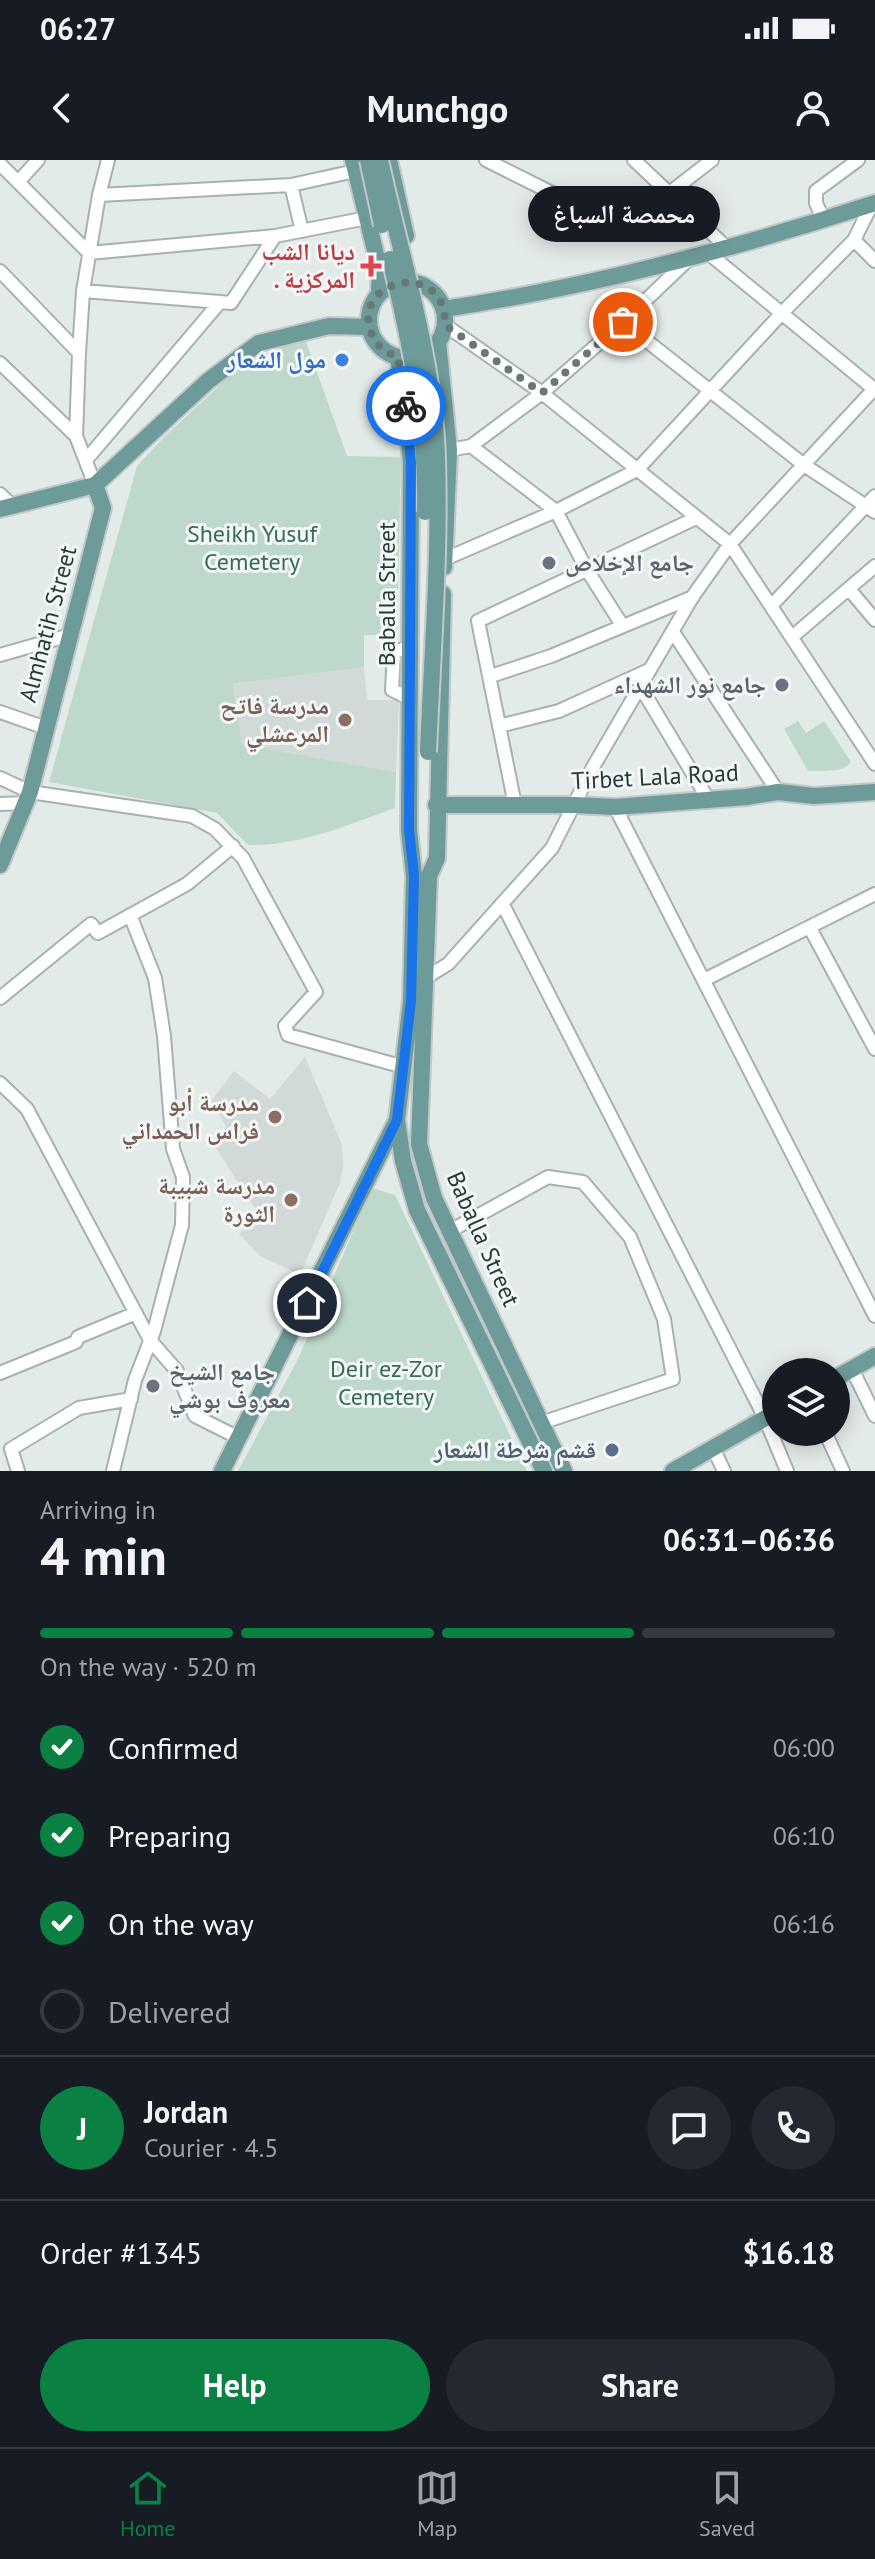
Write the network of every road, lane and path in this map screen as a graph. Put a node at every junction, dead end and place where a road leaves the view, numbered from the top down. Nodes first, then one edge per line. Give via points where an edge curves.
1 (38, 160) edge
2 (108, 160) edge
3 (380, 160) edge
4 (389, 160) edge
5 (486, 160) edge
6 (634, 160) edge
7 (712, 160) edge
8 (858, 160) edge
9 (0, 164) edge
10 (359, 164) edge
11 (19, 181) junction
12 (291, 185) junction
13 (668, 194) junction
14 (99, 195) junction
15 (564, 199) dead end
16 (873, 204) edge
17 (367, 218) junction
18 (823, 219) junction
19 (302, 231) junction
20 (275, 236) junction
21 (854, 240) junction
22 (725, 246) junction
23 (89, 253) junction
24 (700, 254) junction
25 (875, 261) edge
26 (0, 271) edge
27 (419, 284) junction
28 (83, 291) junction
29 (379, 294) junction
30 (220, 302) junction
31 (781, 314) junction
32 (444, 317) junction
33 (623, 322) junction
34 (369, 327) junction
35 (438, 342) junction
36 (79, 353) junction
37 (398, 357) junction
38 (0, 363) edge
39 (874, 389) edge
40 (710, 391) junction
41 (542, 393) junction
42 (76, 436) junction
43 (471, 446) junction
44 (449, 450) junction
45 (86, 460) junction
46 (804, 465) junction
47 (637, 470) junction
48 (95, 485) junction
49 (875, 496) edge
50 (4, 503) edge
51 (870, 509) edge
52 (556, 511) junction
53 (696, 518) junction
54 (730, 544) junction
55 (445, 559) junction
56 (875, 566) edge
57 (587, 570) junction
58 (849, 589) junction
59 (693, 596) junction
60 (771, 606) junction
61 (875, 620) edge
62 (622, 625) junction
63 (673, 632) junction
64 (70, 635) junction
65 (792, 637) junction
66 (0, 655) edge
67 (650, 670) junction
68 (491, 676) junction
69 (640, 686) junction
70 (0, 712) edge
71 (499, 726) junction
72 (46, 728) junction
73 (424, 751) junction
74 (875, 764) edge
75 (0, 778) edge
76 (778, 792) junction
77 (875, 792) edge
78 (28, 798) junction
79 (708, 799) junction
80 (0, 804) edge
81 (436, 805) junction
82 (515, 805) junction
83 (575, 805) junction
84 (615, 807) junction
85 (233, 846) junction
86 (0, 865) edge
87 (422, 876) junction
88 (875, 894) edge
89 (502, 903) junction
90 (130, 915) junction
91 (810, 928) junction
92 (427, 977) junction
93 (704, 980) junction
94 (0, 998) edge
95 (875, 1049) edge
96 (404, 1067) junction
97 (0, 1083) edge
98 (397, 1120) junction
99 (450, 1231) junction
100 (136, 1313) junction
101 (875, 1316) edge
102 (150, 1340) junction
103 (875, 1356) edge
104 (852, 1369) joint
105 (0, 1373) edge
106 (131, 1399) junction
107 (762, 1400) edge
108 (875, 1416) edge
109 (762, 1420) edge
110 (541, 1423) junction
111 (239, 1438) junction
112 (779, 1446) edge
113 (831, 1446) edge
114 (713, 1448) junction
115 (18, 1471) edge
116 (113, 1471) edge
117 (222, 1471) edge
118 (544, 1471) edge
119 (564, 1471) edge
120 (673, 1471) edge
121 (724, 1471) edge
122 (787, 1471) edge
123 (843, 1471) edge

1 - 11 street
2 - 14 street
3 - 73 main road, bridge via 422,337 437,458
4 - 27 main road
5 - 15 street
6 - 13 street
7 - 13 street
8 - 18 street via 816,191
9 - 11 street
10 - 12 street
10 - 17 main road
10 - 73 main road, bridge via 408,330 426,460
11 - 23 street
12 - 14 street
12 - 19 street
13 - 22 street
14 - 23 street
16 - 18 main road
16 - 21 street
17 - 19 street
17 - 29 main road via 380,271
18 - 22 main road
19 - 20 street
20 - 23 street
20 - 30 street via 231,303
21 - 25 street
21 - 31 street
22 - 24 main road
23 - 28 street
24 - 31 street
24 - 32 main road
24 - 33 street
26 - 36 street
27 - 29 main road via 394,284
27 - 32 main road via 434,293
28 - 30 street
28 - 36 street
29 - 34 main road via 370,309
30 - 45 street
31 - 39 street
31 - 40 street
32 - 35 main road
32 - 41 street
33 - 40 street
33 - 41 street
34 - 37 main road via 379,346
34 - 48 main road via 329,326 259,343 208,381
35 - 37 main road via 420,356
35 - 44 main road, Baballa Street
36 - 42 street
37 - 87 main road, Baballa Street via 411,463 409,830
38 - 42 street
39 - 46 street
40 - 46 street
40 - 47 street
41 - 43 street
41 - 47 street
42 - 45 street
43 - 44 street
43 - 52 street
44 - 55 main road, Baballa Street
45 - 48 street
46 - 51 street
46 - 54 street
47 - 52 street
47 - 53 street
48 - 50 main road
48 - 64 main road, Almhatih Street via 103,508
49 - 51 street
51 - 60 street
52 - 55 street
52 - 57 street
53 - 54 street
53 - 57 street
54 - 59 street
54 - 60 street
55 - 81 main road, Baballa Street
56 - 58 street
57 - 62 street
57 - 68 street via 478,621
58 - 61 street
58 - 65 street
59 - 62 street
59 - 63 street
60 - 65 street
62 - 68 street
63 - 67 street
63 - 76 street
64 - 66 street
64 - 72 main road, Almhatih Street
65 - 74 street
67 - 69 street
67 - 71 street via 559,711
68 - 71 street
69 - 79 street
69 - 83 street
70 - 72 street
71 - 82 street
72 - 78 main road, Almhatih Street
73 - 87 main road
75 - 78 street
76 - 77 main road, Tirbet Lala Road
76 - 79 main road, Tirbet Lala Road
78 - 80 street
78 - 85 street via 192,816
78 - 86 main road, Almhatih Street
79 - 84 main road, Tirbet Lala Road
81 - 82 main road, Tirbet Lala Road
81 - 87 main road, Baballa Street via 437,858
82 - 83 main road, Tirbet Lala Road
83 - 84 main road, Tirbet Lala Road
83 - 89 street via 552,848
84 - 93 street
85 - 90 street via 187,884
85 - 96 street via 316,992 285,1026 288,1035
87 - 92 main road, Baballa Street
87 - 96 main road, Baballa Street
88 - 91 street
89 - 92 street via 448,964
89 - 107 street
90 - 94 street via 98,933 91,924
90 - 102 street via 155,978 173,1149 183,1177 182,1225
91 - 93 street
91 - 95 street
92 - 99 main road, Baballa Street via 419,1144
93 - 101 street
96 - 98 main road, Baballa Street
97 - 100 street via 27,1109
98 - 111 main road
98 - 118 main road, Baballa Street via 417,1210
99 - 110 main road, Baballa Street
99 - 110 street via 548,1177 583,1182 630,1237 664,1319 673,1379
100 - 102 street
100 - 105 street
102 - 106 street
102 - 111 street via 177,1371 195,1416
103 - 104 main road
104 - 108 street
106 - 115 street via 79,1408 11,1449
106 - 116 street
109 - 114 main road
110 - 119 main road, Baballa Street
111 - 117 main road
112 - 122 street
113 - 123 street
114 - 120 main road
114 - 121 street

